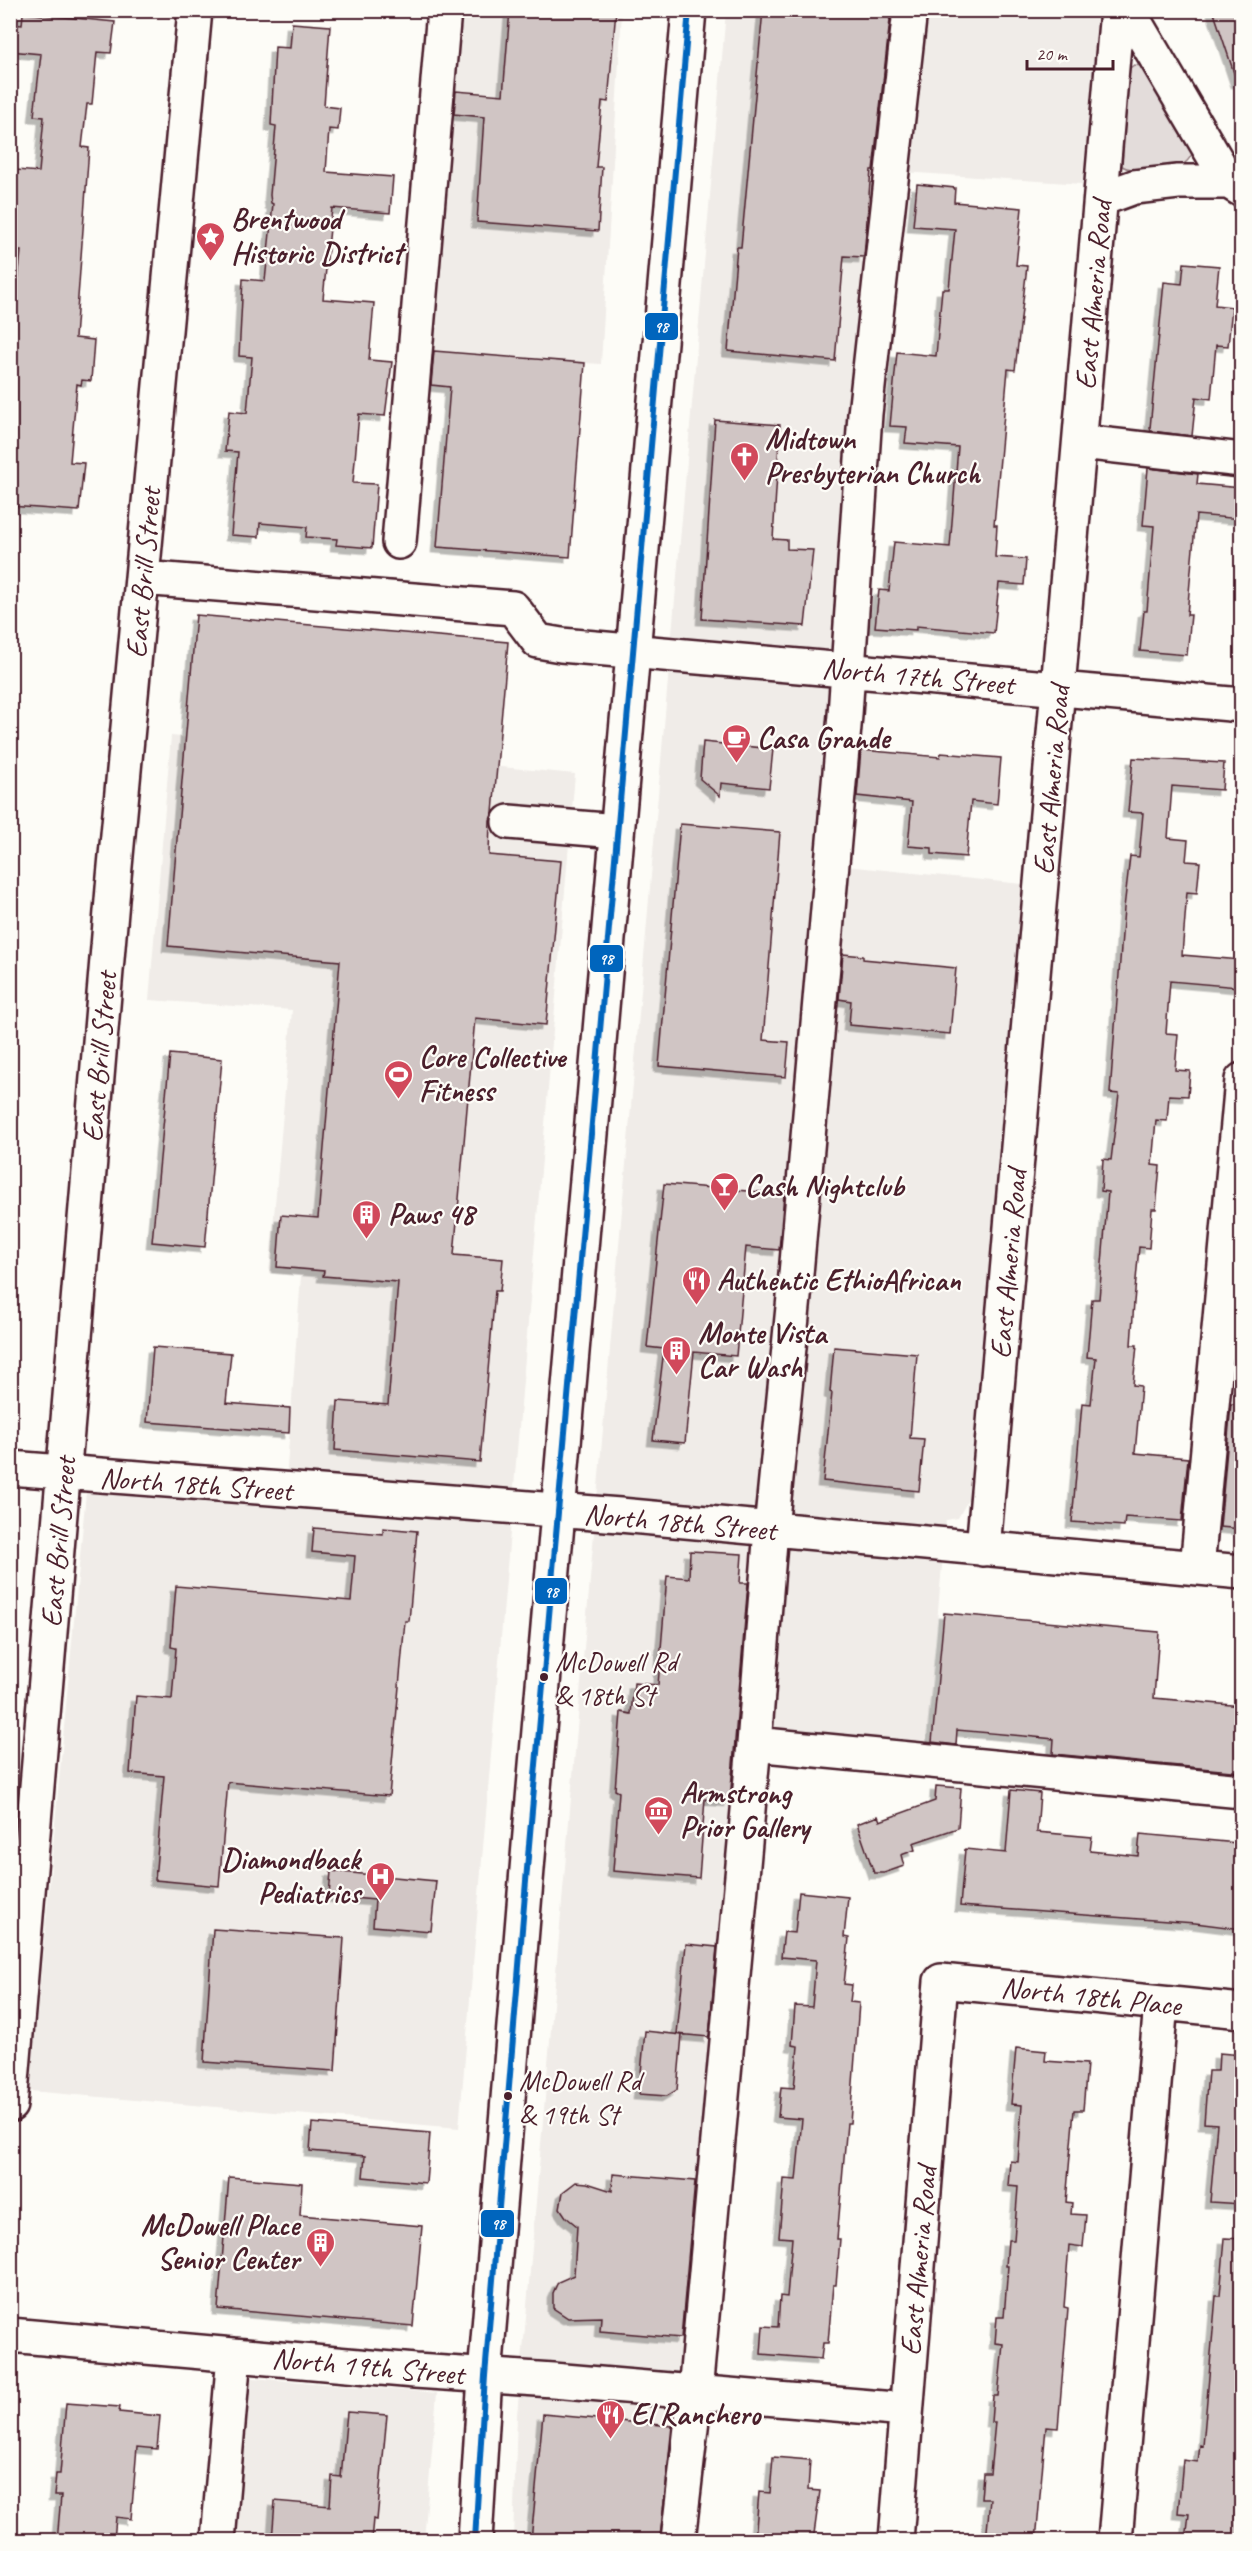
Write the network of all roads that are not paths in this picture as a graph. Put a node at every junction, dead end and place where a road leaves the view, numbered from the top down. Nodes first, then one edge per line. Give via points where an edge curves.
1 (195, 10) edge
2 (444, 10) edge
3 (688, 10) edge
4 (907, 10) edge
5 (1117, 10) edge
6 (1128, 10) edge
7 (1235, 186) edge
8 (1101, 199) junction
9 (1081, 442) junction
10 (1242, 460) edge
11 (399, 542) dead end
12 (142, 578) junction
13 (631, 651) junction
14 (848, 670) junction
15 (1059, 688) junction
16 (1242, 705) edge
17 (509, 822) dead end
18 (617, 831) junction
19 (1242, 1080) edge
20 (10, 1468) edge
21 (63, 1473) junction
22 (558, 1512) junction
23 (771, 1529) junction
24 (983, 1549) junction
25 (1197, 1568) junction
26 (1242, 1572) edge
27 (754, 1744) junction
28 (1242, 1791) edge
29 (941, 1981) joint
30 (1161, 2003) junction
31 (1242, 2011) edge
32 (10, 2105) edge
33 (10, 2335) edge
34 (234, 2355) junction
35 (484, 2376) junction
36 (695, 2393) junction
37 (906, 2410) junction
38 (218, 2541) edge
39 (475, 2541) edge
40 (678, 2541) edge
41 (896, 2541) edge
42 (1115, 2541) edge

1 - 12 street, East Brill Street
2 - 11 street
3 - 13 street
4 - 14 street via 865,414
5 - 8 street, East Almeria Road
6 - 7 street
7 - 8 street via 1178,182 1134,187
8 - 9 street, East Almeria Road
9 - 10 street
9 - 15 street, East Almeria Road
12 - 13 street, North 17th Street via 513,608 538,641
12 - 21 street, East Brill Street
13 - 14 street, North 17th Street
13 - 18 street
14 - 15 street, North 17th Street
14 - 23 street
15 - 16 street, North 17th Street
15 - 24 street, East Almeria Road
17 - 18 street
18 - 22 street
19 - 25 street
20 - 21 street, North 18th Street
21 - 22 street, North 18th Street
21 - 32 street, East Brill Street
22 - 23 street, North 18th Street
22 - 35 street
23 - 24 street, North 18th Street
23 - 27 street
24 - 25 street, North 18th Street
25 - 26 street, North 18th Street
27 - 28 street
27 - 36 street
29 - 30 street, North 18th Place
29 - 37 street, East Almeria Road
30 - 31 street, North 18th Place
30 - 42 street
33 - 34 street, North 19th Street
34 - 35 street, North 19th Street
34 - 38 street
35 - 36 street, North 19th Street
35 - 39 street
36 - 37 street, North 19th Street
36 - 40 street
37 - 41 street, East Almeria Road

